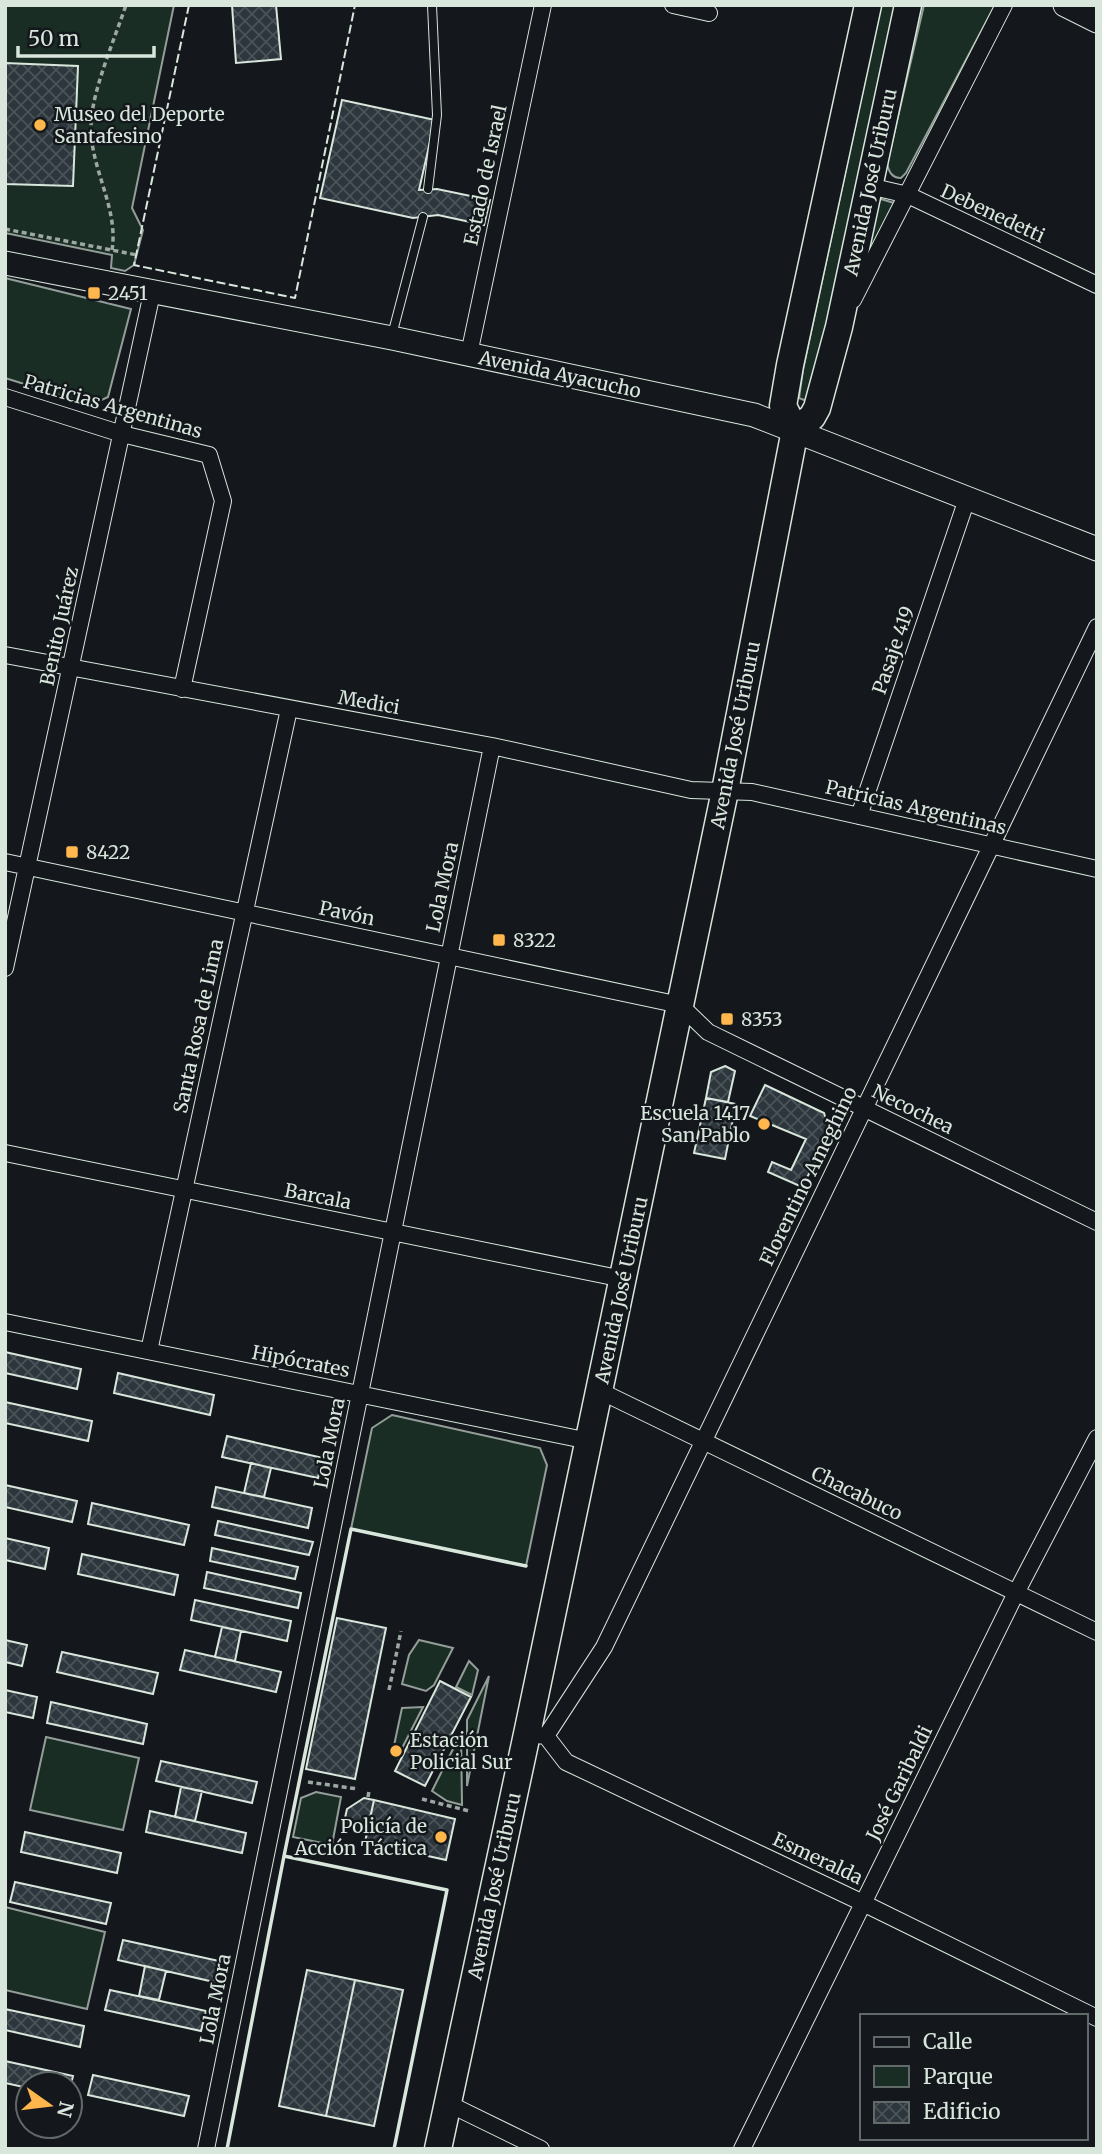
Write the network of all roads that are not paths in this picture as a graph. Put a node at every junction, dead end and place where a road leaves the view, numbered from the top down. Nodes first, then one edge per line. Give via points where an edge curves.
1 (432, 5) edge
2 (543, 5) edge
3 (673, 5) edge
4 (868, 5) edge
5 (908, 5) edge
6 (1004, 5) edge
7 (1065, 5) edge
8 (709, 13) dead end
9 (1097, 21) edge
10 (869, 186) junction
11 (428, 189) dead end
12 (908, 195) junction
13 (422, 217) dead end
14 (5, 263) edge
15 (1097, 285) edge
16 (152, 293) junction
17 (839, 327) junction
18 (392, 338) junction
19 (469, 354) junction
20 (5, 397) edge
21 (801, 433) junction
22 (122, 434) junction
23 (967, 499) junction
24 (1097, 549) edge
25 (1097, 627) edge
26 (5, 655) edge
27 (71, 669) junction
28 (182, 689) junction
29 (289, 709) junction
30 (492, 746) junction
31 (725, 791) junction
32 (859, 816) junction
33 (993, 846) junction
34 (5, 862) edge
35 (27, 866) junction
36 (1097, 869) edge
37 (244, 913) junction
38 (449, 956) junction
39 (5, 968) edge
40 (680, 1005) junction
41 (864, 1108) junction
42 (5, 1153) edge
43 (184, 1190) junction
44 (1097, 1222) edge
45 (393, 1232) junction
46 (623, 1279) junction
47 (5, 1322) edge
48 (149, 1351) junction
49 (600, 1391) junction
50 (360, 1394) junction
51 (1097, 1438) edge
52 (589, 1441) junction
53 (703, 1441) junction
54 (1016, 1593) junction
55 (1097, 1632) edge
56 (537, 1735) junction
57 (863, 1903) junction
58 (1097, 2018) edge
59 (447, 2103) junction
60 (206, 2149) edge
61 (438, 2149) edge
62 (541, 2149) edge
63 (743, 2149) edge

1 - 11 lane via 437,115
2 - 19 street, Estado de Israel
3 - 8 street
4 - 21 main road, Avenida José Uriburu via 783,406
5 - 10 main road, Avenida José Uriburu
6 - 12 street
7 - 9 main road
10 - 12 street, Debenedetti
10 - 17 main road, Avenida José Uriburu
12 - 15 street, Debenedetti
12 - 17 street
13 - 18 lane
14 - 16 main road, Avenida Ayacucho
16 - 18 main road, Avenida Ayacucho
16 - 22 street, Benito Juárez
17 - 21 main road, Avenida José Uriburu via 817,408
18 - 19 main road, Avenida Ayacucho
19 - 21 main road, Avenida Ayacucho via 754,415
20 - 22 street, Patricias Argentinas
21 - 23 main road, Avenida Ayacucho
21 - 31 main road, Avenida José Uriburu
22 - 27 street, Benito Juárez
22 - 28 street, Patricias Argentinas via 209,455 223,501
23 - 24 main road, Avenida Ayacucho
23 - 32 street, Pasaje 419
25 - 33 street, Florentino Ameghino
26 - 27 street, Medici
27 - 28 street, Medici
27 - 35 street, Benito Juárez
28 - 29 street, Medici
29 - 30 street, Medici
29 - 37 street, Santa Rosa de Lima
30 - 31 street, Medici via 691,790
30 - 38 street, Lola Mora
31 - 32 street, Patricias Argentinas via 752,792
31 - 40 main road, Avenida José Uriburu
32 - 33 street, Patricias Argentinas
33 - 36 street, Patricias Argentinas
33 - 41 street, Florentino Ameghino
34 - 35 street, Pavón
35 - 37 street, Pavón
35 - 39 street, Benito Juárez
37 - 38 street, Pavón
37 - 43 street, Santa Rosa de Lima
38 - 40 street, Pavón
38 - 45 street, Lola Mora
40 - 41 street, Necochea via 708,1032
40 - 46 main road, Avenida José Uriburu
41 - 44 street, Necochea
41 - 53 street, Florentino Ameghino
42 - 43 street, Barcala
43 - 45 street, Barcala
43 - 48 street, Santa Rosa de Lima
45 - 46 street, Barcala
45 - 50 street, Lola Mora
46 - 49 main road, Avenida José Uriburu
47 - 48 street, Hipócrates
48 - 50 street, Hipócrates
49 - 52 main road, Avenida José Uriburu
49 - 53 street, Chacabuco
50 - 52 street, Hipócrates
50 - 60 street, Lola Mora
51 - 54 street, José Garibaldi
52 - 56 main road, Avenida José Uriburu
53 - 54 street, Chacabuco
53 - 56 street, Florentino Ameghino via 604,1647
54 - 55 street, Chacabuco
54 - 57 street, José Garibaldi
56 - 57 street, Esmeralda via 566,1762
56 - 59 main road, Avenida José Uriburu
57 - 58 street, Esmeralda
57 - 63 street, José Garibaldi
59 - 61 main road, Avenida José Uriburu
59 - 62 street

